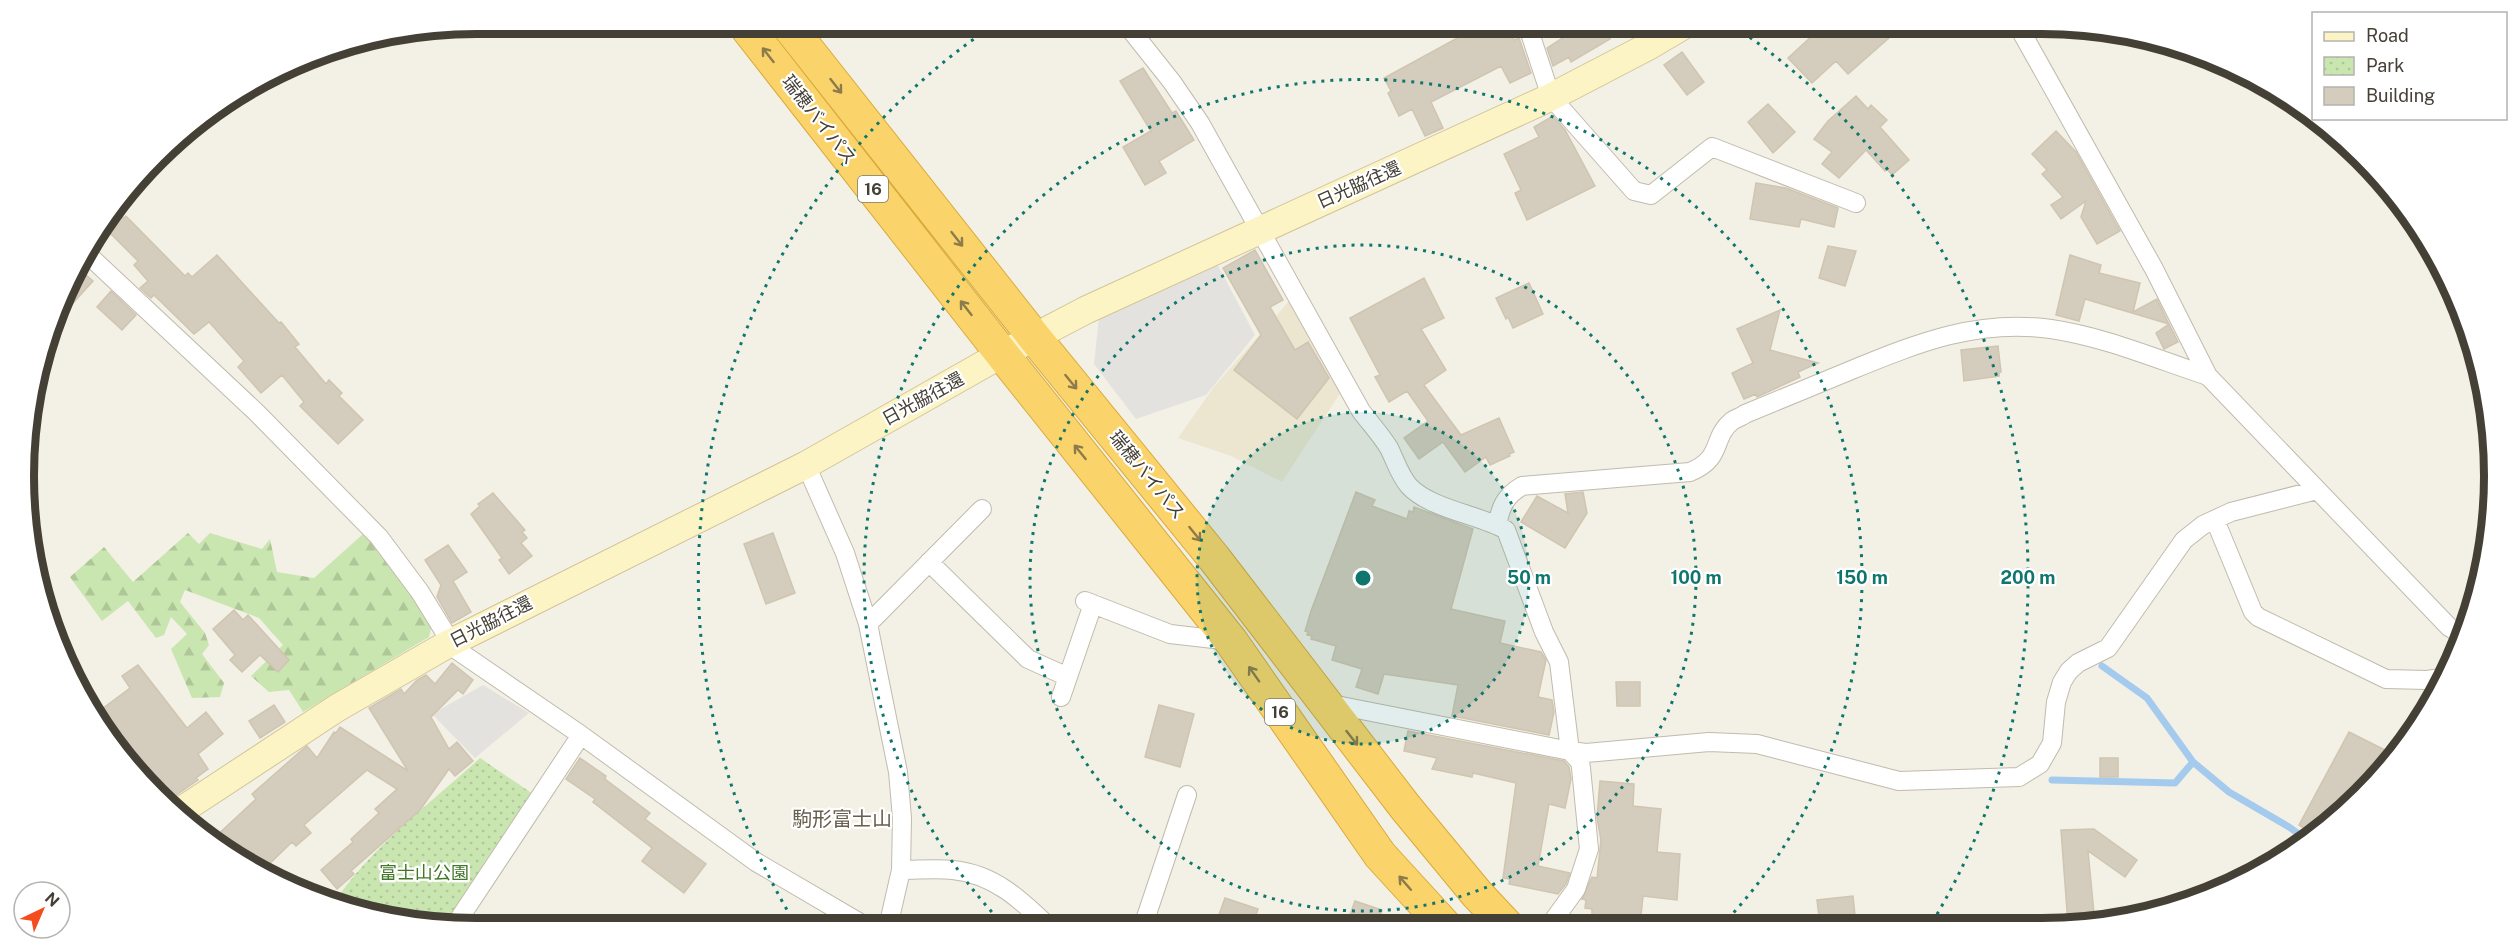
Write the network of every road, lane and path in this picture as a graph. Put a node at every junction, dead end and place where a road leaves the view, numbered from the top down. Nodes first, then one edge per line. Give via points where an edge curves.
1 (752, 34) edge
2 (795, 34) edge
3 (1134, 34) edge
4 (1530, 34) edge
5 (1669, 34) edge
6 (2023, 34) edge
7 (1551, 97) junction
8 (1856, 203) dead end
9 (1258, 231) junction
10 (92, 259) edge
11 (1034, 337) junction
12 (1002, 354) junction
13 (2208, 376) junction
14 (806, 465) junction
15 (2317, 490) junction
16 (982, 509) dead end
17 (2215, 520) junction
18 (1497, 525) junction
19 (929, 562) junction
20 (868, 624) junction
21 (2456, 631) edge
22 (1232, 641) junction
23 (448, 644) junction
24 (1068, 677) junction
25 (2435, 679) edge
26 (1061, 697) dead end
27 (1324, 703) junction
28 (581, 735) junction
29 (1570, 751) junction
30 (1187, 795) dead end
31 (185, 808) edge
32 (901, 870) junction
33 (460, 917) edge
34 (852, 918) edge
35 (890, 918) edge
36 (1040, 918) edge
37 (1146, 918) edge
38 (1438, 918) edge
39 (1500, 918) edge
40 (1555, 918) edge

12 -> 1 highway, 瑞穂バイパス / 16
2 -> 11 highway, 瑞穂バイパス / 16
3 - 9 street via 1200,123
4 - 7 street
5 - 7 street, 日光脇往還
6 - 13 street via 2154,269
7 - 8 street via 1634,191 1651,195 1712,147
7 - 9 street, 日光脇往還
9 - 11 street, 日光脇往還
9 - 18 street via 1361,411 1387,446 1409,486 1462,514
10 - 23 street via 257,413 379,537 420,592
11 - 12 street, 日光脇往還
11 -> 27 highway, 瑞穂バイパス / 16 via 1214,558
12 - 14 street, 日光脇往還
22 -> 12 highway, 瑞穂バイパス / 16
13 - 15 street
13 - 18 street via 2090,337 2050,329 1993,327 1949,335 1918,342 1745,414 1731,422 1713,456 1690,472 1522,486 1501,506
14 - 20 street via 845,553
14 - 23 street, 日光脇往還
15 - 17 street via 2230,512
15 - 21 street
16 - 19 street
17 - 25 street via 2258,617 2386,679
17 - 29 street via 2184,540 2108,648 2069,671 2056,702 2052,743 2040,764 2019,777 1899,781 1757,744 1709,742 1586,753
18 - 29 street via 1506,530 1559,662
19 - 20 street
19 - 24 street via 1028,659
20 - 32 street via 898,772
22 - 24 street via 1170,634 1089,603
38 -> 22 highway, 瑞穂バイパス / 16 via 1380,855
23 - 28 street
23 - 31 street, 日光脇往還 via 337,708
24 - 26 street
27 - 29 street
27 -> 39 highway, 瑞穂バイパス / 16
28 - 33 street
28 - 34 street via 756,862
29 - 40 street via 1580,762 1589,849 1576,889
30 - 37 street
32 - 35 street
32 - 36 street via 954,870 989,879 1019,897

